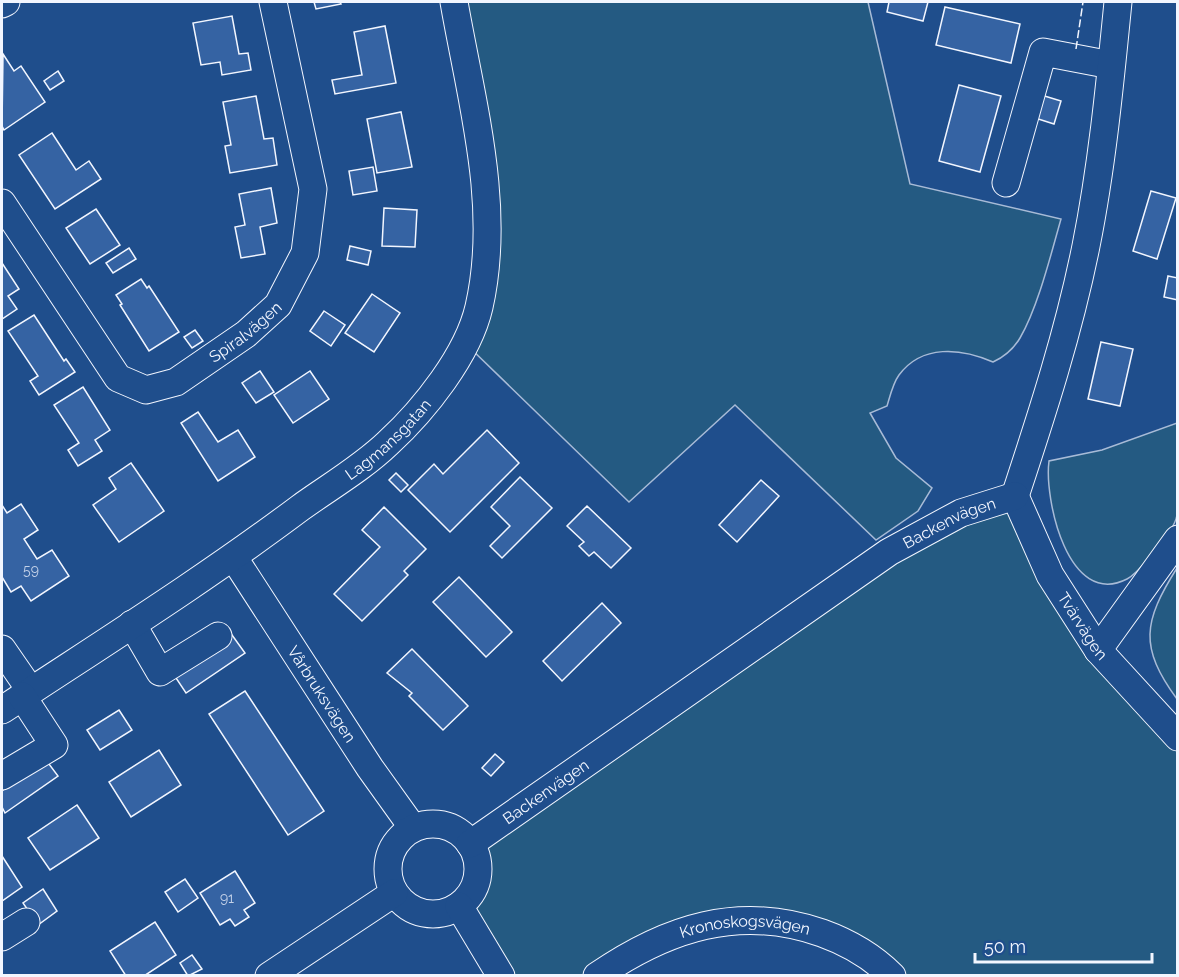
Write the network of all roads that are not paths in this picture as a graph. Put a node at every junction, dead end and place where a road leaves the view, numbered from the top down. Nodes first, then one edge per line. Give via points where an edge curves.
1 (6, 2) edge
2 (273, 2) edge
3 (454, 2) edge
4 (1118, 2) edge
5 (2, 4) edge
6 (1112, 65) junction
7 (1006, 183) dead end
8 (2, 203) edge
9 (1015, 496) junction
10 (1178, 539) edge
11 (234, 558) junction
12 (132, 624) junction
13 (218, 636) dead end
14 (2, 649) edge
15 (1098, 650) junction
16 (18, 699) edge
17 (1178, 737) edge
18 (2, 776) edge
19 (413, 828) junction
20 (470, 844) junction
21 (394, 893) junction
22 (459, 906) junction
23 (26, 922) dead end
24 (2, 938) edge
25 (269, 975) edge
26 (501, 975) edge
27 (597, 975) edge
28 (892, 975) edge

1 - 5 street
2 - 8 street, Spiralvägen via 313,189 305,253 278,305 246,334 176,382 146,390 118,378
3 - 11 street, Lagmansgatan via 486,183 485,264 479,308 472,326 435,393 388,444
4 - 6 street, Backenvägen
6 - 7 street via 1043,52
6 - 9 street, Backenvägen via 1086,245 1053,380
9 - 15 street, Tvärvägen via 1050,575
9 - 20 street, Backenvägen via 961,513 889,552
10 - 15 street
11 - 12 street, Lagmansgatan
11 - 19 street, Vårbruksvägen
12 - 13 street via 160,672
12 - 16 street, Lagmansgatan
14 - 16 street
15 - 17 street, Tvärvägen
16 - 18 street via 54,745
19 - 20 street via 444,825 459,832
19 - 21 street via 398,840 389,856 388,875
20 - 22 street via 478,873 471,892
21 - 22 street via 412,909 424,913 448,912
21 - 25 street
22 - 26 street
23 - 24 street
27 - 28 street, Kronoskogsvägen via 623,957 682,932 747,919 797,924 826,935 853,946

